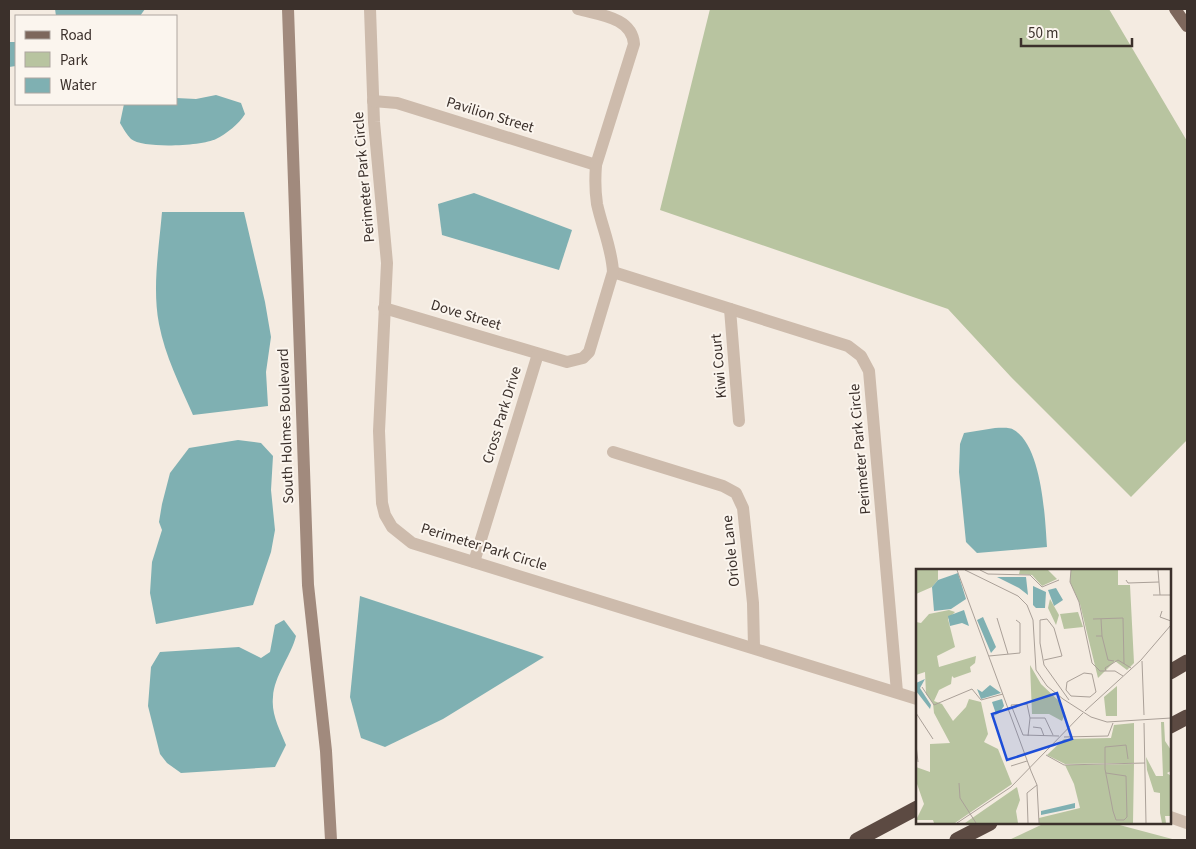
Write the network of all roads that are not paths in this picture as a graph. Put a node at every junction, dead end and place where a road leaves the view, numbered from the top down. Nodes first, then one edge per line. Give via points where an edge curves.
1 (288, 9) edge
2 (370, 9) edge
3 (578, 9) edge
4 (1175, 9) edge
5 (1187, 26) edge
6 (373, 101) junction
7 (596, 165) junction
8 (613, 272) junction
9 (384, 308) junction
10 (730, 309) junction
11 (538, 354) junction
12 (739, 421) dead end
13 (613, 452) dead end
14 (474, 562) junction
15 (754, 647) junction
16 (1187, 662) edge
17 (1171, 671) edge
18 (897, 692) junction
19 (916, 698) edge
20 (1187, 717) edge
21 (1171, 725) edge
22 (916, 809) edge
23 (1171, 817) edge
24 (1187, 823) edge
25 (988, 824) edge
26 (331, 840) edge
27 (856, 840) edge
28 (957, 840) edge

1 - 26 main road, South Holmes Boulevard via 308,585 325,743
2 - 6 street, Perimeter Park Circle
3 - 7 street via 624,23 634,44
4 - 5 main road
6 - 7 street, Pavilion Street via 397,103
6 - 9 street, Perimeter Park Circle via 386,236
7 - 8 street via 594,185 597,204
8 - 10 street, Perimeter Park Circle
8 - 11 street, Cross Park Drive via 589,352 583,358 567,362
9 - 11 street, Dove Street
9 - 14 street, Perimeter Park Circle via 379,431 385,515 392,527 412,543
10 - 12 street, Kiwi Court
10 - 18 street, Perimeter Park Circle via 848,346 861,356 869,371
11 - 14 street, Cross Park Drive
13 - 15 street, Oriole Lane via 723,486 736,493 744,508 754,603
14 - 15 street, Perimeter Park Circle
15 - 18 street, Perimeter Park Circle
16 - 17 highway
18 - 19 street, Perimeter Park Circle
20 - 21 highway
22 - 27 highway
23 - 24 street
25 - 28 highway

